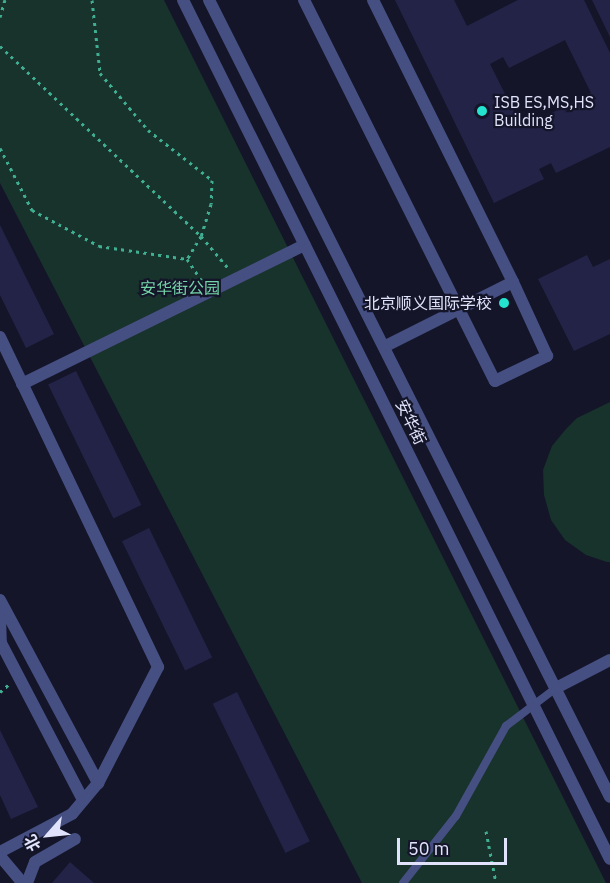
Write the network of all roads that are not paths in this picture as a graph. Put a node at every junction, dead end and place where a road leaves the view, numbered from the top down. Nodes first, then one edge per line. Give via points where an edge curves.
1 (183, 0) edge
2 (209, 0) edge
3 (304, 0) edge
4 (373, 0) edge
5 (305, 245) junction
6 (513, 282) junction
7 (458, 309) junction
8 (0, 337) edge
9 (384, 347) junction
10 (22, 384) junction
11 (0, 600) edge
12 (0, 618) edge
13 (610, 660) edge
14 (556, 688) junction
15 (533, 706) junction
16 (98, 783) junction
17 (610, 797) edge
18 (83, 800) junction
19 (75, 839) dead end
20 (0, 852) edge
21 (0, 856) edge
22 (610, 859) edge
23 (25, 883) edge
24 (403, 883) edge

1 - 5 street, 安华街
2 - 9 street, 安华街
3 - 7 street
4 - 6 street
5 - 10 street
5 - 15 street, 安华街
6 - 7 street
6 - 7 street via 547,356 495,381
7 - 9 street
8 - 10 street
9 - 14 street, 安华街
10 - 16 street via 158,667
11 - 16 street
12 - 18 street via 1,643
13 - 14 street
14 - 15 lane
14 - 17 street, 安华街
15 - 22 street, 安华街
15 - 24 lane via 506,726 456,816
16 - 18 street
18 - 20 street via 72,814
19 - 23 street via 35,862
21 - 23 street

